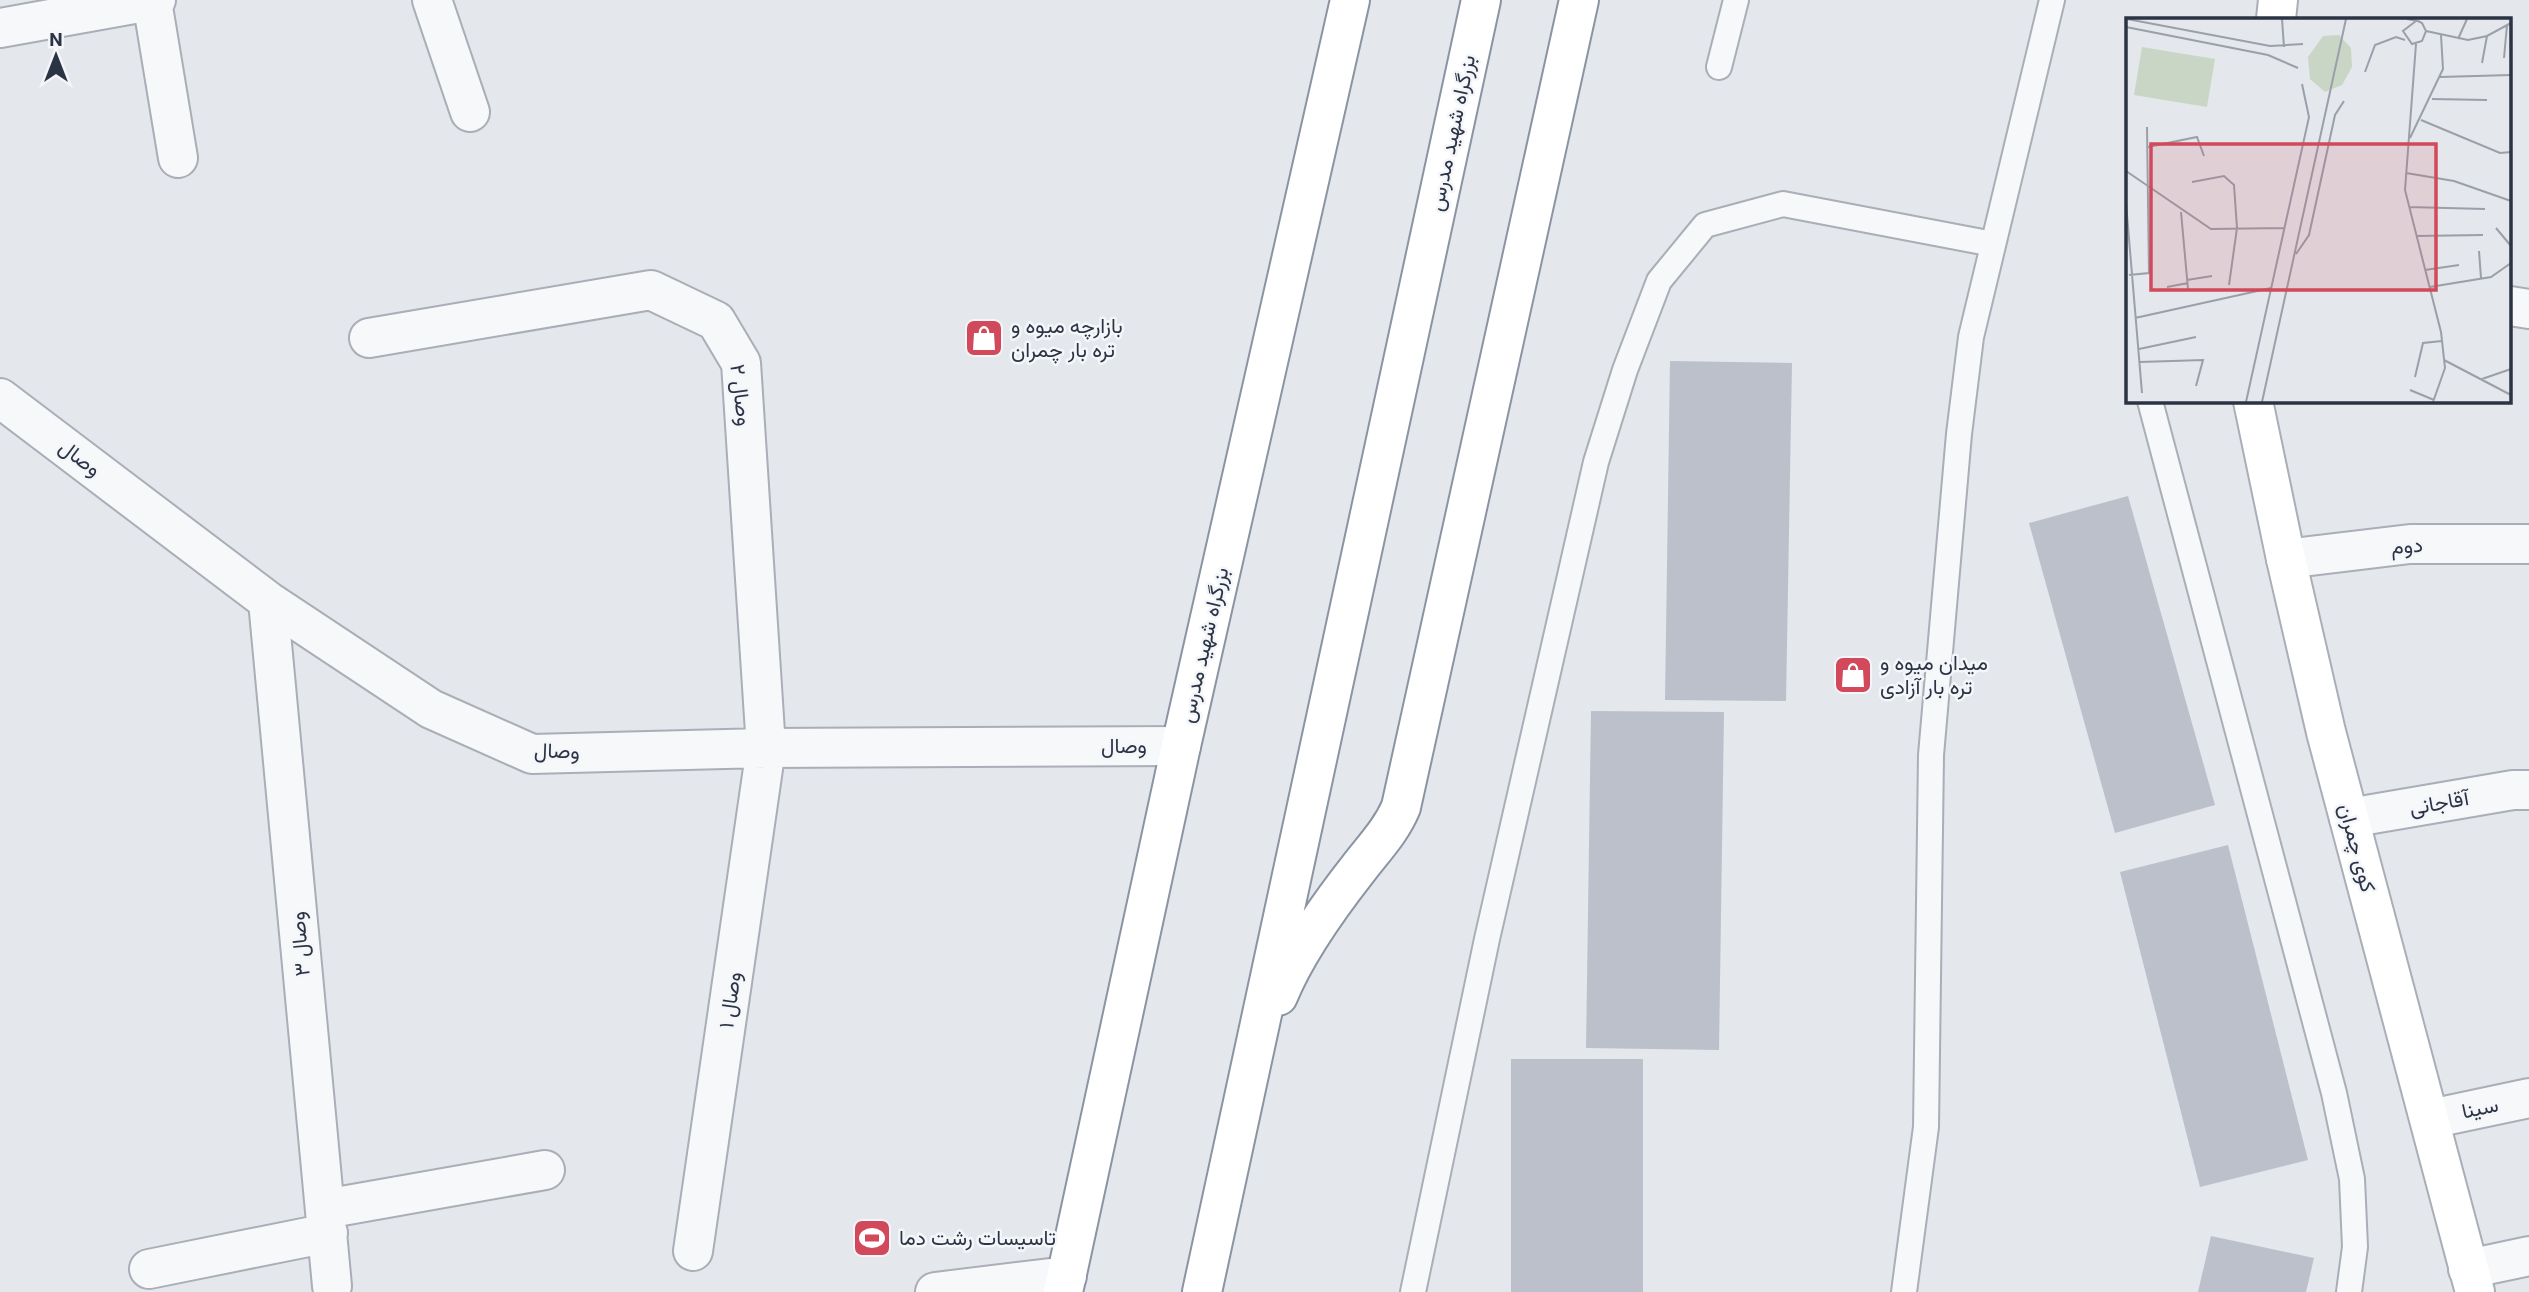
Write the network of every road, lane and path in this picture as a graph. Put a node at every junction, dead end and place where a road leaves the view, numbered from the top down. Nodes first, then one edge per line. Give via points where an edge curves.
1 (154, 0) edge
2 (432, 0) edge
3 (1350, 0) edge
4 (1481, 0) edge
5 (1579, 0) edge
6 (1736, 0) edge
7 (2052, 0) edge
8 (2278, 0) edge
9 (2276, 18) edge
10 (0, 28) edge
11 (1719, 67) dead end
12 (470, 112) dead end
13 (178, 158) dead end
14 (1993, 244) junction
15 (369, 338) dead end
16 (0, 398) edge
17 (2150, 402) edge
18 (2253, 402) edge
19 (2529, 544) edge
20 (2286, 559) junction
21 (268, 601) junction
22 (1181, 746) junction
23 (766, 748) junction
24 (2529, 790) edge
25 (2349, 818) junction
26 (1247, 1084) junction
27 (2529, 1098) edge
28 (2430, 1119) junction
29 (545, 1170) dead end
30 (326, 1221) junction
31 (693, 1251) dead end
32 (2529, 1256) edge
33 (149, 1269) dead end
34 (2472, 1280) edge
35 (1065, 1284) edge
36 (332, 1286) dead end
37 (935, 1292) edge
38 (1202, 1292) edge
39 (1413, 1292) edge
40 (1904, 1292) edge
41 (2349, 1292) edge

1 - 10 street
1 - 13 street
2 - 12 street
3 - 22 main road, بزرگراه شهید مدرس
4 - 26 main road, بزرگراه شهید مدرس
5 - 26 main road via 1401,807 1294,963
6 - 11 lane
7 - 14 lane
8 - 9 main road
14 - 39 lane via 1783,204 1705,225 1659,281 1596,462 1487,939
14 - 40 lane via 1970,337 1932,742 1926,1127
15 - 23 street, وصال ۲ via 651,290 716,321 741,363
16 - 21 street, وصال
17 - 41 lane via 2334,1093 2352,1179 2355,1247
18 - 20 main road, کوی چمران
19 - 20 street, دوم via 2410,544
20 - 25 main road, کوی چمران
21 - 23 street, وصال via 431,709 533,754
21 - 30 street, وصال ۳
22 - 23 street, وصال
22 - 35 main road, بزرگراه شهید مدرس
23 - 31 street, وصال ۱
24 - 25 street, آقاجانی
25 - 28 main road, کوی چمران
26 - 38 main road, بزرگراه شهید مدرس
27 - 28 street, سینا
28 - 34 main road, کوی چمران
29 - 30 street
30 - 33 street
30 - 36 street, وصال ۳
32 - 34 street
35 - 37 street

